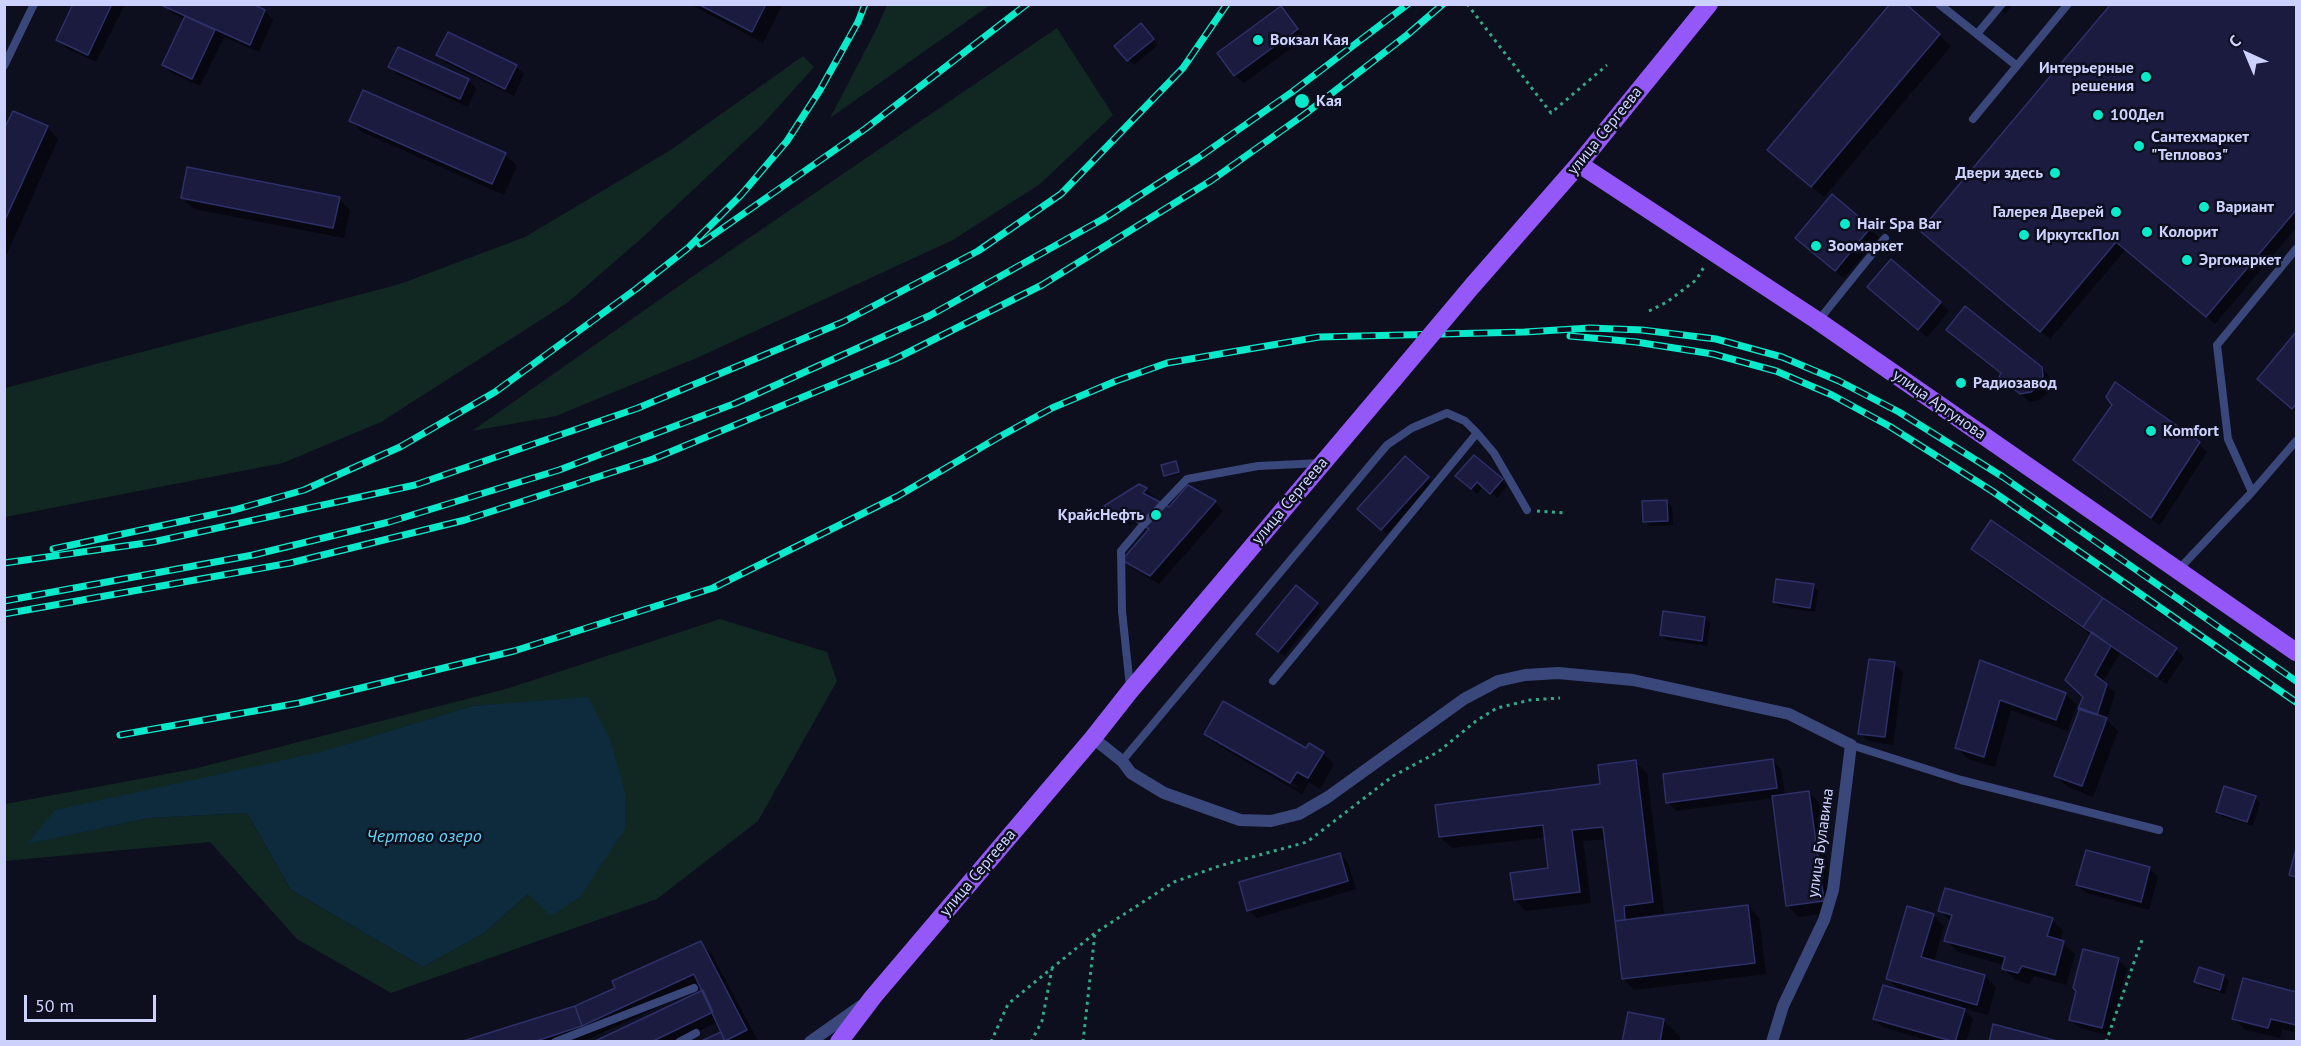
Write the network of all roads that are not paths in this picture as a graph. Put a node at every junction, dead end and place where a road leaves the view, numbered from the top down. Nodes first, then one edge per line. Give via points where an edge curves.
1 (34, 4) edge
2 (1708, 4) edge
3 (1940, 4) edge
4 (2002, 4) edge
5 (2068, 4) edge
6 (1977, 34) junction
7 (4, 66) edge
8 (2017, 66) junction
9 (1973, 119) dead end
10 (1579, 164) junction
11 (1885, 238) dead end
12 (2296, 249) edge
13 (1818, 321) junction
14 (1477, 434) junction
15 (2296, 441) edge
16 (1322, 463) junction
17 (2252, 492) junction
18 (1527, 510) road end
19 (2178, 571) junction
20 (2296, 652) edge
21 (1273, 681) dead end
22 (1130, 691) junction
23 (1093, 738) junction
24 (1851, 745) junction
25 (1122, 761) junction
26 (2159, 830) dead end
27 (694, 988) dead end
28 (873, 997) junction
29 (696, 1033) dead end
30 (555, 1041) edge
31 (679, 1041) edge
32 (810, 1041) edge
33 (839, 1041) edge
34 (1772, 1041) edge

1 - 7 lane
2 - 10 main road, улица Сергеева
3 - 6 lane
4 - 6 lane
5 - 8 lane
6 - 8 lane
8 - 9 lane
10 - 13 main road, улица Аргунова
10 - 16 main road, улица Сергеева, bridge
11 - 13 lane
12 - 17 lane via 2217,345 2228,439
13 - 19 main road, улица Аргунова
14 - 18 lane via 1494,453
14 - 21 lane
14 - 25 lane via 1465,421 1447,413 1412,428 1387,445
15 - 17 lane
16 - 22 main road, улица Сергеева
16 - 22 lane via 1258,466 1187,479 1121,551
17 - 19 lane
19 - 20 main road, улица Аргунова
22 - 23 main road, улица Сергеева
23 - 25 street
23 - 28 main road, улица Сергеева
24 - 25 street via 1789,714 1633,680 1558,673 1498,681 1464,699 1328,797 1299,814 1271,821 1240,820 1164,793 1131,773
24 - 26 lane via 1961,780
24 - 34 street, улица Булавина via 1833,890
27 - 30 lane
28 - 32 street
28 - 33 main road, улица Сергеева
29 - 31 lane

